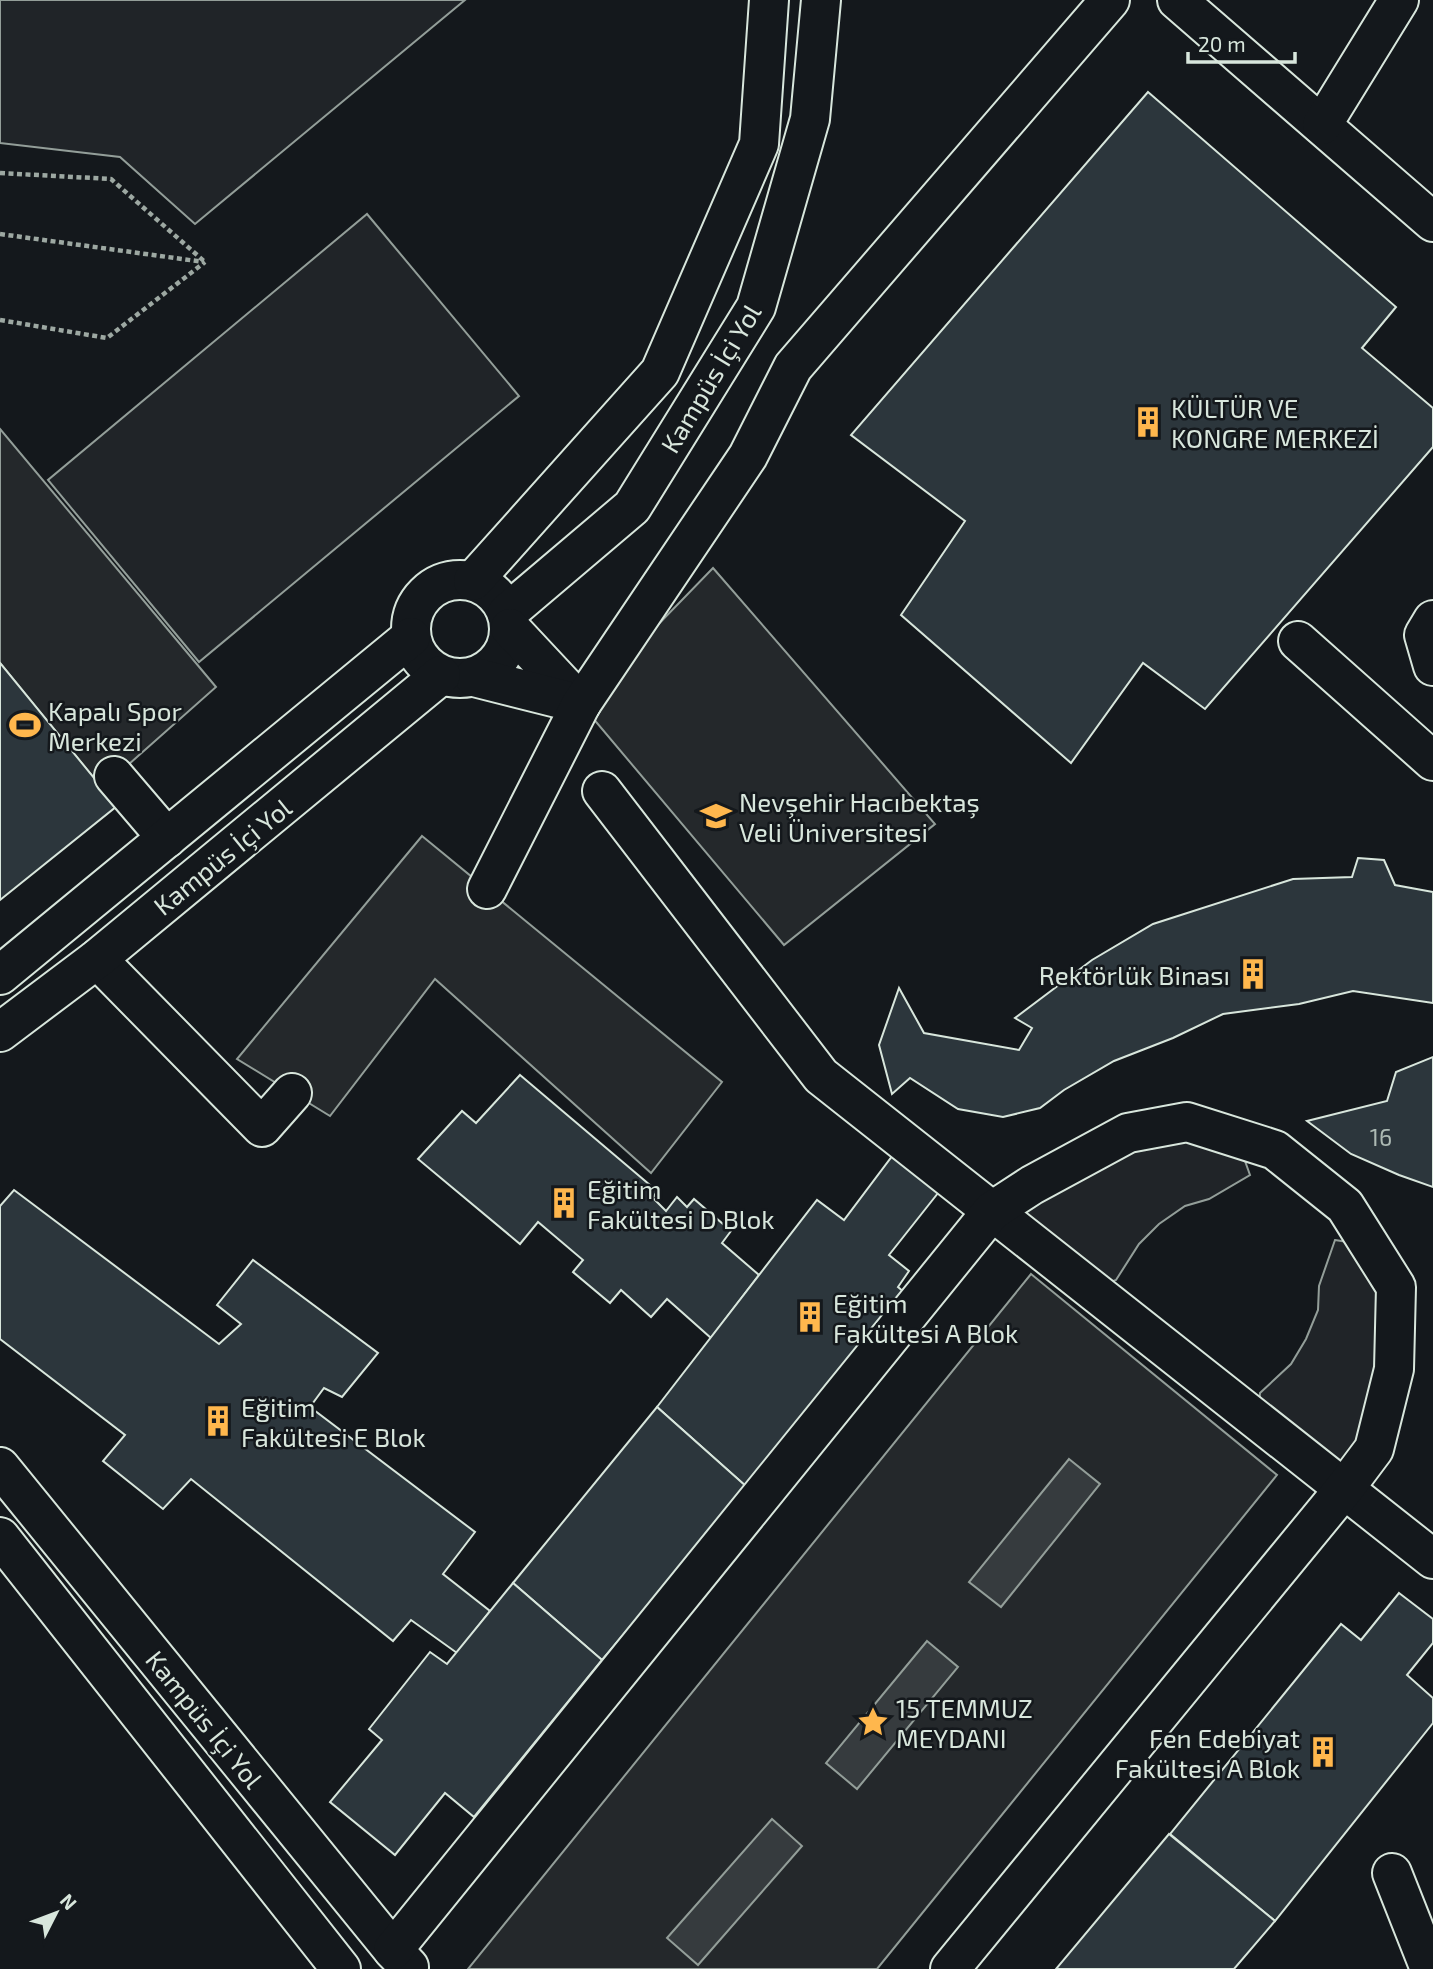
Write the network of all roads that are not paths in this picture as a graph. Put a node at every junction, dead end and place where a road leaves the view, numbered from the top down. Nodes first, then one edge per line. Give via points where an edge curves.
1 (769, 0) edge
2 (821, 0) edge
3 (1110, 0) edge
4 (1177, 0) edge
5 (1399, 0) edge
6 (1322, 125) junction
7 (1433, 222) edge
8 (473, 581) junction
9 (508, 620) junction
10 (1433, 620) edge
11 (411, 637) junction
12 (1298, 641) dead end
13 (1433, 666) edge
14 (458, 676) junction
15 (581, 704) junction
16 (1433, 761) edge
17 (114, 776) dead end
18 (602, 791) dead end
19 (167, 838) junction
20 (487, 889) dead end
21 (97, 958) junction
22 (0, 975) edge
23 (0, 1032) edge
24 (292, 1093) dead end
25 (992, 1210) junction
26 (0, 1467) edge
27 (1344, 1489) junction
28 (0, 1538) edge
29 (1433, 1559) edge
30 (1392, 1873) dead end
31 (402, 1960) edge
32 (341, 1969) edge
33 (950, 1969) edge
34 (1430, 1969) edge

1 - 8 street, Kampüs İçi Yol via 759,144 660,372
2 - 9 street, Kampüs İçi Yol via 810,119 755,307 632,507
3 - 15 street via 793,367 748,456
4 - 6 street
5 - 6 street
6 - 7 street
8 - 9 street via 500,599
8 - 11 street via 440,582 426,591 410,621
9 - 14 street via 507,644 500,658 489,669
9 - 15 street
10 - 13 street via 1424,635
11 - 14 street via 427,666
11 - 19 street, Kampüs İçi Yol
12 - 16 street
14 - 15 street
14 - 21 street, Kampüs İçi Yol
15 - 20 street
17 - 19 street
18 - 25 street via 821,1076
19 - 22 street, Kampüs İçi Yol
21 - 23 street, Kampüs İçi Yol
21 - 24 street via 262,1127
25 - 27 street
25 - 27 street via 1128,1133 1187,1122 1275,1150 1345,1206 1396,1287 1394,1369 1374,1449
25 - 31 street
26 - 31 street, Kampüs İçi Yol
27 - 29 street
27 - 33 street
28 - 32 street, Kampüs İçi Yol
30 - 34 street

